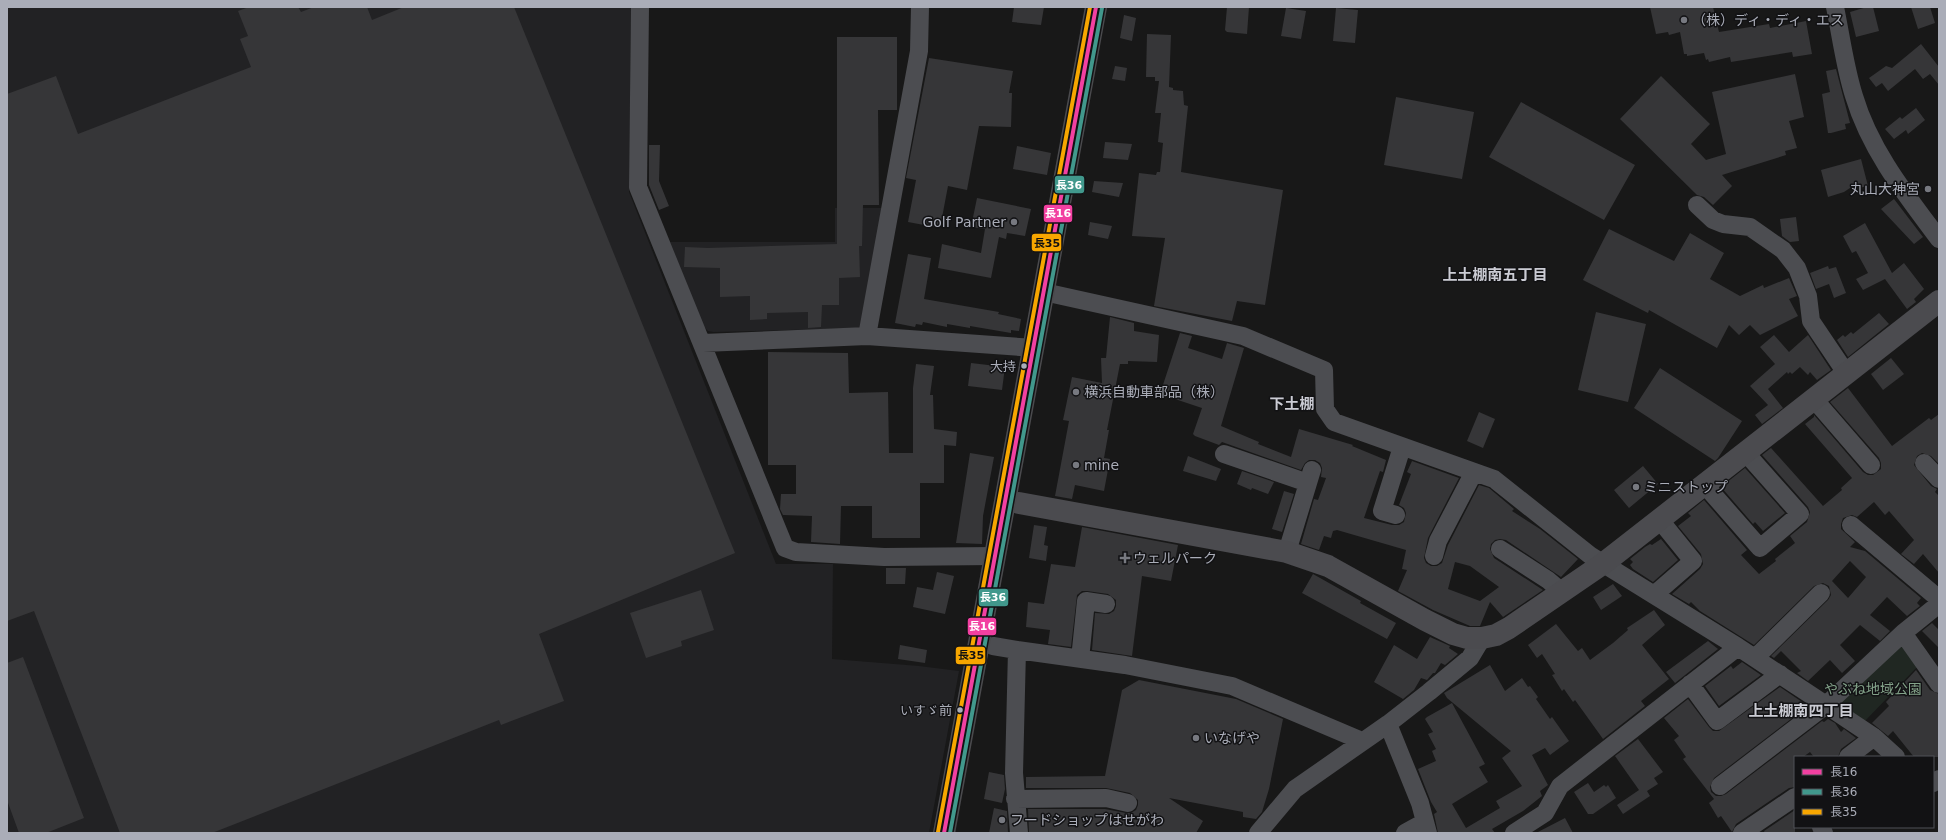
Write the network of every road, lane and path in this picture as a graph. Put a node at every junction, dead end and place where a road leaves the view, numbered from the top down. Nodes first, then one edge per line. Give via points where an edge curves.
1 (640, 7) edge
2 (920, 7) edge
3 (1096, 7) edge
4 (1109, 7) edge
5 (1835, 7) edge
6 (1697, 205) dead end
7 (1939, 239) edge
8 (1050, 293) junction
9 (1939, 301) edge
10 (867, 336) junction
11 (703, 343) junction
12 (1034, 348) junction
13 (1846, 373) junction
14 (1814, 398) junction
15 (1402, 447) junction
16 (1745, 452) junction
17 (1224, 454) dead end
18 (1924, 463) dead end
19 (1871, 465) dead end
20 (1474, 472) junction
21 (1939, 479) edge
22 (1704, 484) junction
23 (1019, 504) junction
24 (1382, 510) dead end
25 (1659, 519) junction
26 (1852, 525) dead end
27 (1500, 549) dead end
28 (1288, 552) junction
29 (996, 556) junction
30 (1434, 556) dead end
31 (1604, 563) junction
32 (1562, 592) junction
33 (1821, 593) dead end
34 (1655, 594) junction
35 (1939, 599) edge
36 (1106, 604) dead end
37 (1939, 604) edge
38 (1902, 633) junction
39 (1482, 638) junction
40 (993, 646) junction
41 (1738, 647) junction
42 (1017, 650) junction
43 (1755, 658) junction
44 (1080, 659) junction
45 (1780, 674) junction
46 (1690, 684) junction
47 (1939, 684) edge
48 (1826, 705) junction
49 (1388, 724) junction
50 (1874, 737) junction
51 (1362, 741) junction
52 (1849, 756) edge
53 (1895, 756) edge
54 (1720, 786) dead end
55 (1016, 798) junction
56 (1794, 798) edge
57 (1128, 803) dead end
58 (1426, 827) edge
59 (944, 833) edge
60 (958, 833) edge
61 (1019, 833) edge
62 (1258, 833) edge
63 (1405, 833) edge
64 (1514, 833) edge
65 (1742, 833) edge

1 - 11 street via 638,187
2 - 10 street via 919,51
3 - 8 main road
4 - 8 main road
5 - 7 street via 1854,96 1870,135 1895,181
6 - 13 street via 1713,220 1723,224 1750,227 1783,250 1796,268 1808,296 1811,321
8 - 12 main road
8 - 15 street via 1243,336 1324,370 1325,409 1334,422
8 - 23 main road
9 - 13 street
10 - 11 street
10 - 12 street
11 - 29 street via 784,548 796,552 862,556
12 - 29 main road
13 - 14 street
14 - 16 street
14 - 19 street
15 - 20 street
15 - 24 street
16 - 22 street
16 - 22 street via 1800,514 1760,548
17 - 28 street via 1310,476
18 - 21 street
20 - 30 street via 1438,541
20 - 31 street via 1494,479 1591,556
22 - 25 street
23 - 28 street
23 - 40 main road
25 - 31 street
25 - 34 street via 1693,561
26 - 35 street
27 - 32 street
28 - 39 street via 1328,566 1453,634 1467,638
29 - 59 main road
31 - 32 street
31 - 34 street
32 - 39 street via 1510,628
33 - 43 street
34 - 41 street
36 - 44 street via 1079,600
37 - 38 street
38 - 47 street
38 - 48 street
39 - 49 street via 1470,658
40 - 42 street
40 - 60 main road
41 - 43 street
41 - 46 street
42 - 44 street
42 - 55 street
43 - 45 street
44 - 51 street via 1232,686
45 - 46 street via 1717,721
45 - 48 street
46 - 64 street via 1560,786 1545,813
48 - 50 street
48 - 54 street
49 - 51 street
49 - 58 street via 1420,803
50 - 52 street
50 - 53 street
51 - 62 street via 1295,789
55 - 57 street via 1106,798
55 - 61 street
56 - 65 street
58 - 63 street

